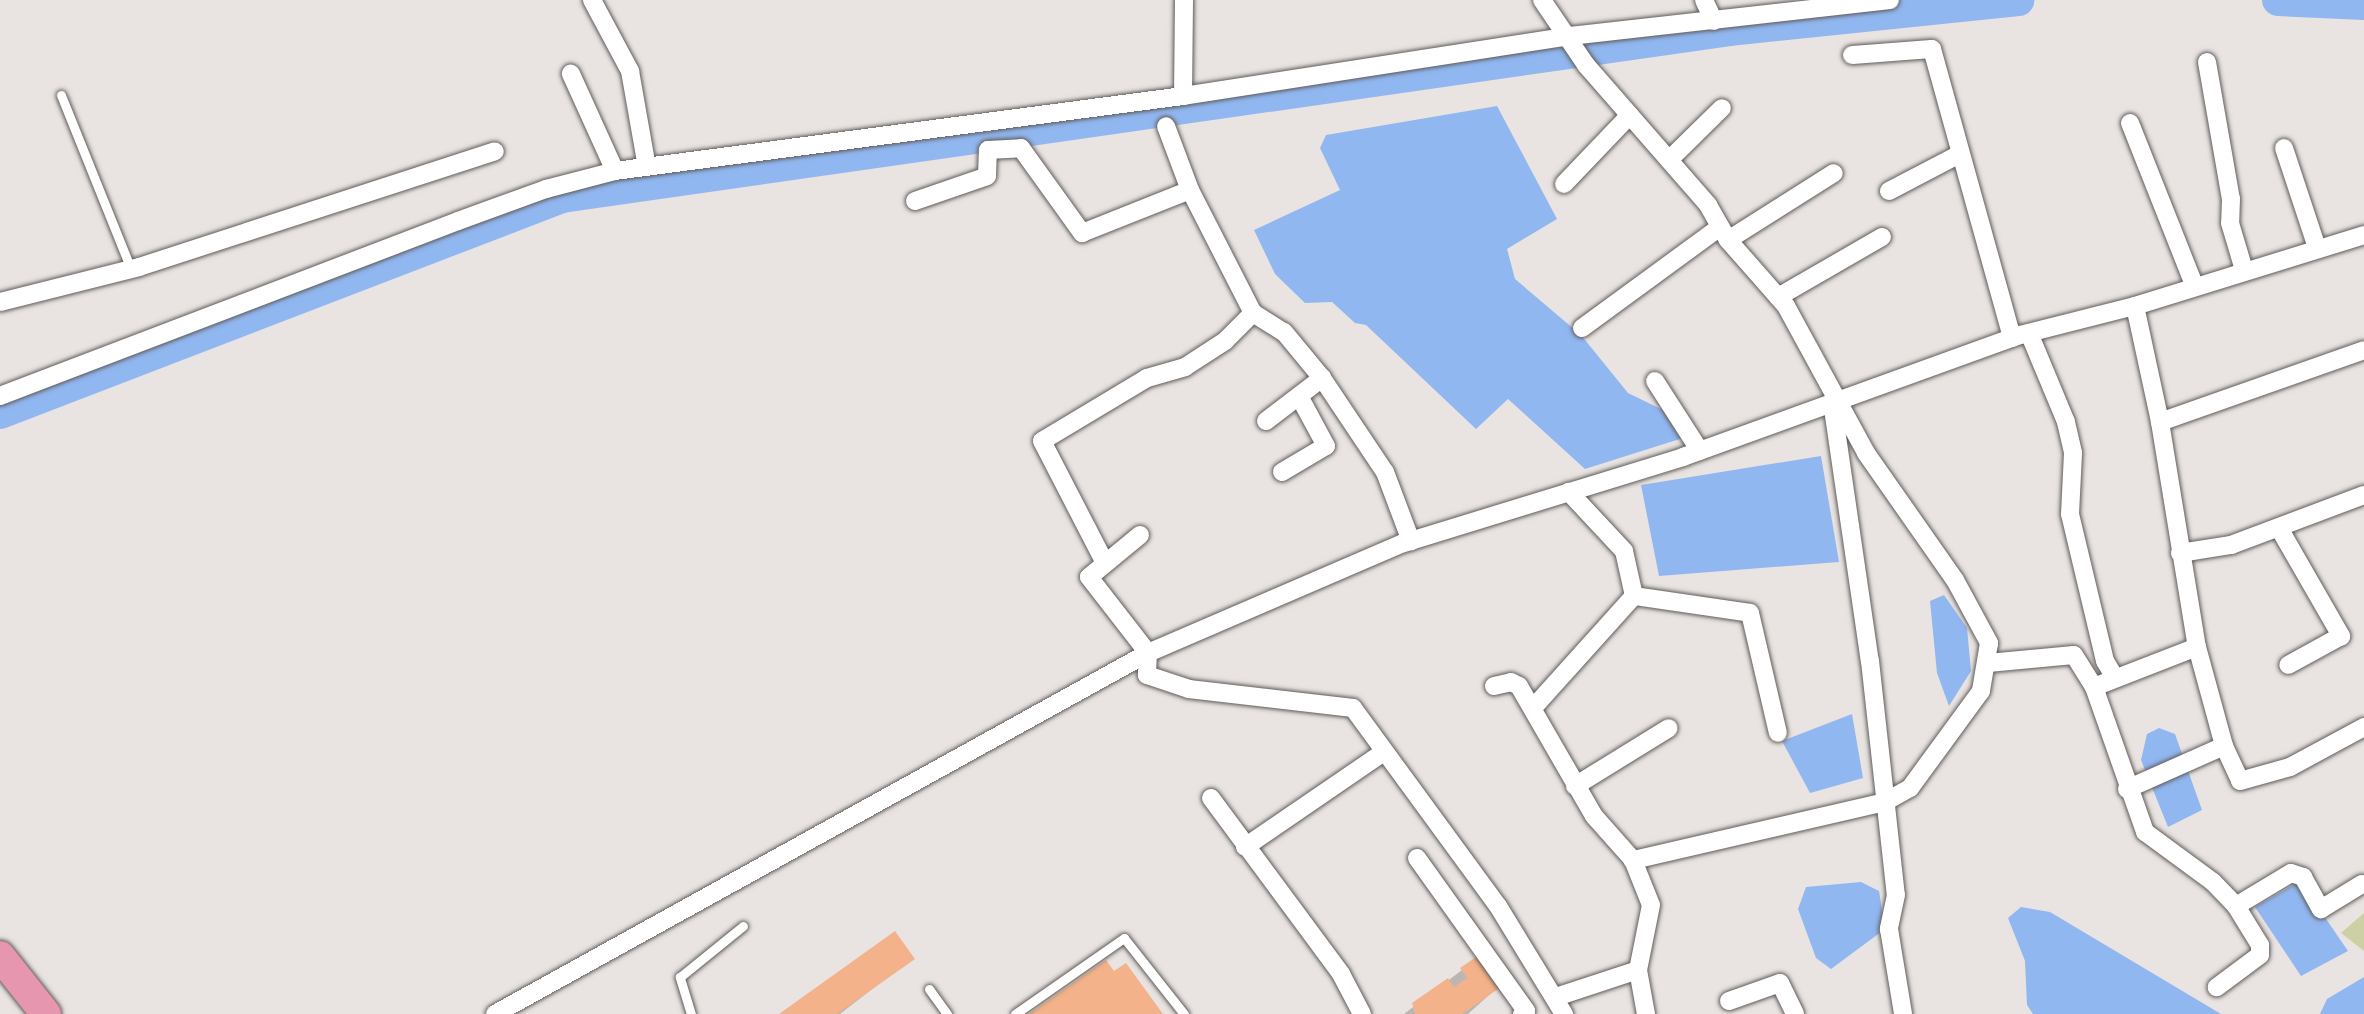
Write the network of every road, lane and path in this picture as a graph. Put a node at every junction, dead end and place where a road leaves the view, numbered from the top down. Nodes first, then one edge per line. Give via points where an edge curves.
1 (592, 0) edge
2 (1184, 0) edge
3 (1542, 0) edge
4 (1704, 0) edge
5 (1890, 0) edge
6 (1714, 21) junction
7 (1572, 39) junction
8 (1852, 55) dead end
9 (2207, 62) dead end
10 (571, 74) dead end
11 (61, 95) dead end
12 (1183, 96) junction
13 (1722, 108) dead end
14 (1630, 115) junction
15 (2130, 123) dead end
16 (1166, 126) dead end
17 (2284, 148) dead end
18 (495, 151) dead end
19 (1958, 155) junction
20 (1669, 160) junction
21 (647, 167) junction
22 (615, 171) junction
23 (1834, 173) dead end
24 (1564, 184) dead end
25 (1190, 190) junction
26 (1889, 191) dead end
27 (915, 201) dead end
28 (1724, 233) junction
29 (2364, 235) edge
30 (1882, 237) dead end
31 (2317, 248) junction
32 (131, 269) junction
33 (2244, 270) junction
34 (2195, 287) junction
35 (1778, 297) junction
36 (0, 302) edge
37 (2135, 306) junction
38 (1253, 313) junction
39 (1582, 328) dead end
40 (2021, 335) junction
41 (2364, 350) edge
42 (1322, 378) junction
43 (1655, 381) dead end
44 (0, 396) edge
45 (1299, 396) junction
46 (1835, 401) junction
47 (1266, 421) dead end
48 (2160, 422) junction
49 (1700, 451) junction
50 (1282, 472) dead end
51 (1569, 492) junction
52 (2364, 495) edge
53 (2279, 528) junction
54 (1140, 535) dead end
55 (1411, 541) junction
56 (2180, 553) junction
57 (1105, 563) junction
58 (1634, 596) junction
59 (2197, 647) junction
60 (1148, 653) junction
61 (1988, 663) junction
62 (2288, 665) dead end
63 (2114, 676) junction
64 (1494, 686) dead end
65 (2094, 687) junction
66 (1533, 708) junction
67 (2364, 727) edge
68 (1669, 728) dead end
69 (1778, 733) dead end
70 (2224, 746) junction
71 (1384, 752) junction
72 (1575, 786) junction
73 (2133, 786) junction
74 (1211, 798) dead end
75 (1885, 802) junction
76 (1245, 847) junction
77 (1417, 858) dead end
78 (1633, 860) junction
79 (2362, 884) dead end
80 (2236, 906) junction
81 (743, 926) dead end
82 (0, 956) edge
83 (1638, 970) junction
84 (2217, 987) dead end
85 (929, 989) dead end
86 (1729, 1001) dead end
87 (1560, 1006) edge
88 (1526, 1013) edge
89 (46, 1014) edge
90 (495, 1014) edge
91 (691, 1014) edge
92 (947, 1014) edge
93 (1015, 1014) edge
94 (1184, 1014) edge
95 (1362, 1014) edge
96 (1646, 1014) edge
97 (1795, 1014) edge
98 (1903, 1014) edge

1 - 21 street via 630,71
2 - 12 street
3 - 7 street
4 - 6 street
5 - 6 street
6 - 7 street
7 - 12 street
7 - 14 street via 1586,65
8 - 19 street via 1932,49
9 - 33 street via 2231,199 2230,223
10 - 22 street
11 - 32 lane
12 - 21 street
13 - 20 street
14 - 20 street
14 - 24 street
15 - 34 street
16 - 25 street
17 - 31 street
18 - 32 street
19 - 26 street
19 - 40 street
20 - 28 street
21 - 22 street
22 - 44 street via 473,215
23 - 28 street
25 - 27 street via 1082,233 1021,148 988,150 987,176
25 - 38 street
28 - 35 street
28 - 39 street
29 - 31 street
30 - 35 street
31 - 33 street
32 - 36 street
33 - 34 street
34 - 37 street
35 - 46 street
37 - 40 street
37 - 48 street
38 - 42 street via 1284,332
38 - 57 street via 1225,341 1185,367 1147,378 1042,441
40 - 46 street
40 - 63 street via 2066,422 2073,453 2070,514 2105,661
41 - 48 street
42 - 45 street
42 - 55 street via 1385,472
43 - 49 street
45 - 47 street
45 - 50 street via 1326,446
46 - 49 street
46 - 61 street via 1955,580 1989,643
46 - 75 street
48 - 56 street
49 - 51 street
51 - 55 street
51 - 58 street via 1624,551
52 - 53 street
53 - 56 street via 2231,545
53 - 62 street via 2341,636
54 - 57 street
55 - 60 street
56 - 59 street
57 - 60 street via 1089,577
58 - 66 street
58 - 69 street via 1750,613
59 - 63 street
59 - 70 street
60 - 71 street via 1147,675 1189,689 1353,708
60 - 90 street
61 - 65 street via 2074,655
61 - 75 street via 1981,691 1910,788
63 - 65 street
64 - 66 street via 1511,682
65 - 73 street
66 - 72 street
67 - 70 street via 2290,767 2240,781
68 - 72 street
70 - 73 street
71 - 76 street
71 - 87 street via 1498,906
72 - 78 street
73 - 80 street via 2145,832 2213,882
74 - 76 street
75 - 78 street
75 - 98 street via 1896,895 1889,929
76 - 95 street via 1341,974
77 - 88 street
78 - 83 street via 1651,905
79 - 80 street via 2321,909 2303,877 2291,873
80 - 84 street via 2260,945 2260,955
81 - 91 lane via 680,977
82 - 89 highway
83 - 87 street
83 - 96 street
85 - 92 lane
86 - 97 street via 1780,983
93 - 94 lane via 1124,938

